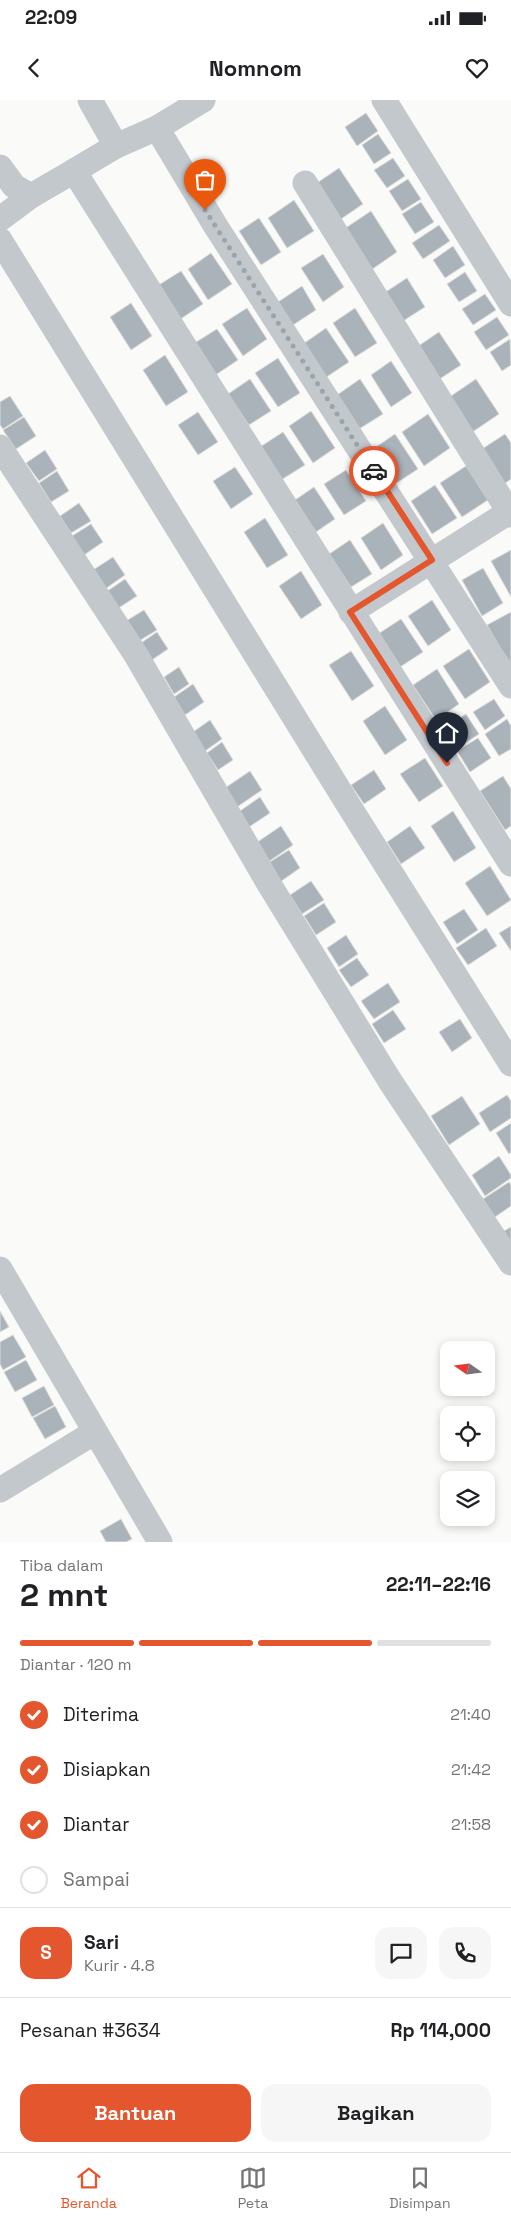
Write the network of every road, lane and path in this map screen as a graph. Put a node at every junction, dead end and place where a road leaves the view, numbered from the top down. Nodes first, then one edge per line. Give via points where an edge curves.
1 (90, 100) edge
2 (203, 100) edge
3 (384, 100) edge
4 (157, 128) junction
5 (116, 146) junction
6 (0, 167) edge
7 (74, 171) junction
8 (305, 183) dead end
9 (31, 196) junction
10 (0, 218) edge
11 (0, 240) edge
12 (511, 304) edge
13 (0, 447) edge
14 (510, 514) edge
15 (432, 560) junction
16 (350, 612) junction
17 (511, 686) edge
18 (511, 864) edge
19 (511, 1064) edge
20 (511, 1263) edge
21 (0, 1269) edge
22 (95, 1432) junction
23 (0, 1490) edge
24 (160, 1542) edge

1 - 5 street
2 - 4 street
3 - 12 street
4 - 5 street
4 - 15 street via 214,225
5 - 7 street
6 - 9 street via 14,186
7 - 9 street
7 - 16 street
8 - 14 street
9 - 10 street
11 - 19 street
13 - 20 street via 136,655 269,884 390,1081
14 - 15 street
15 - 16 street
15 - 17 street
16 - 18 street
21 - 22 street
22 - 23 street
22 - 24 street

